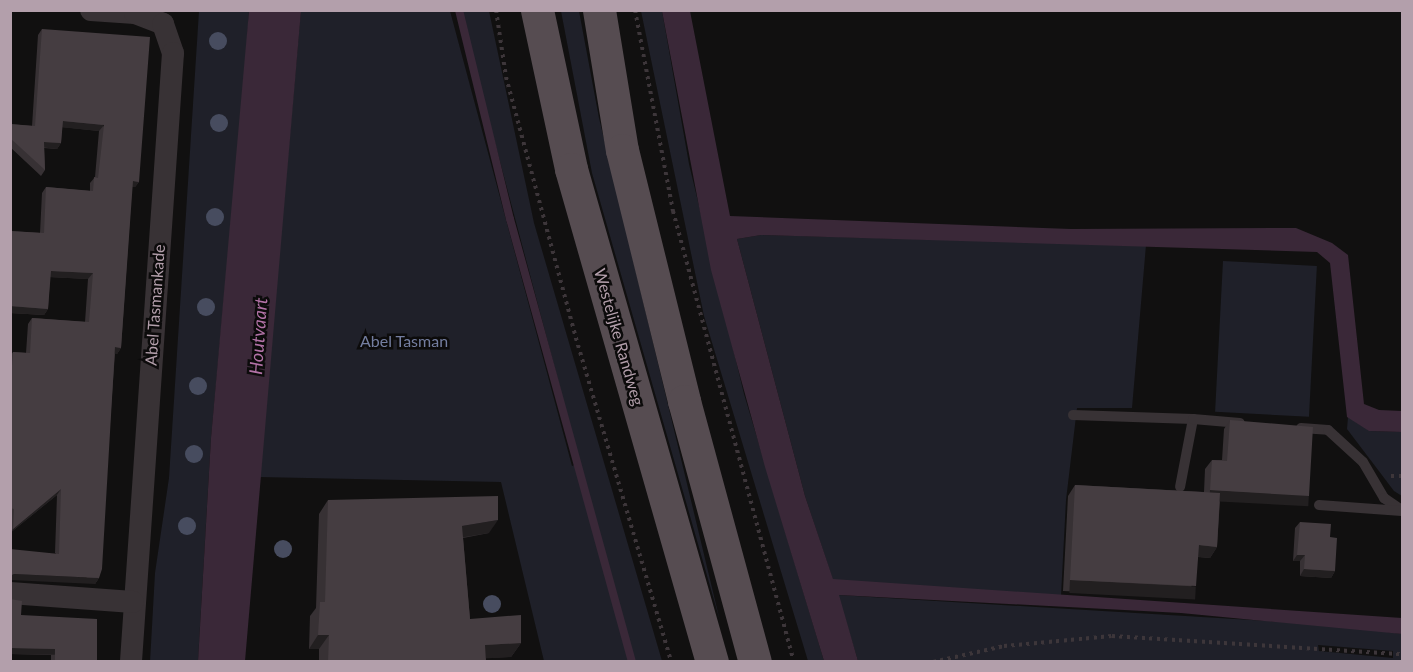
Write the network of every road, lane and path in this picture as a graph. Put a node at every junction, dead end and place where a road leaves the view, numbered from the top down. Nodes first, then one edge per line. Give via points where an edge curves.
1 (91, 10) edge
2 (496, 10) edge
3 (537, 10) edge
4 (599, 10) edge
5 (635, 10) edge
6 (1073, 415) dead end
7 (1193, 419) junction
8 (1249, 424) edge
9 (1283, 426) edge
10 (1180, 488) edge
11 (1319, 505) dead end
12 (1402, 511) edge
13 (10, 592) edge
14 (133, 602) junction
15 (1402, 654) edge
16 (131, 662) edge
17 (671, 662) edge
18 (712, 662) edge
19 (755, 662) edge
20 (794, 662) edge
21 (933, 662) edge

1 - 14 street, Abel Tasmankade via 135,13 163,24 173,53
2 - 17 path via 506,77 536,189
3 - 18 main road, Westelijke Randweg via 571,169
4 - 19 main road via 622,150 684,401
5 - 20 path via 673,211
6 - 7 lane
7 - 8 lane
7 - 10 lane
9 - 12 lane via 1328,430 1363,462 1384,498
11 - 12 lane
13 - 14 street
14 - 16 street, Abel Tasmankade
15 - 21 path via 1112,636 1004,646

